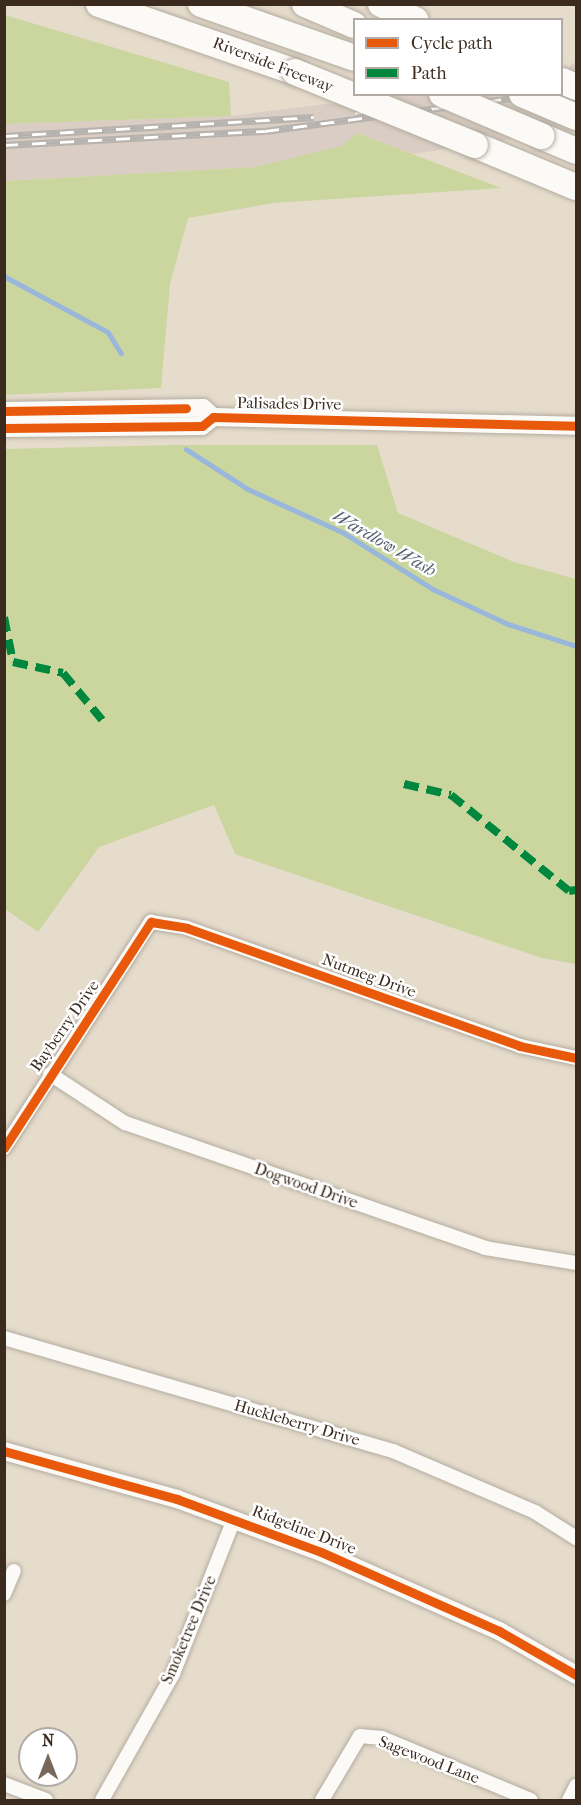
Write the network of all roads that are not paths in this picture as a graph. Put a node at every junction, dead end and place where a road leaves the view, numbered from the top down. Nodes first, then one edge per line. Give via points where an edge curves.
1 (99, 4) edge
2 (201, 4) edge
3 (305, 4) edge
4 (381, 4) edge
5 (225, 9) edge
6 (412, 18) edge
7 (353, 25) edge
8 (353, 58) edge
9 (353, 95) edge
10 (355, 96) edge
11 (447, 96) edge
12 (527, 96) edge
13 (576, 117) edge
14 (576, 151) edge
15 (576, 187) edge
16 (4, 411) edge
17 (213, 417) junction
18 (576, 426) edge
19 (4, 428) edge
20 (151, 922) joint
21 (576, 1058) edge
22 (50, 1074) junction
23 (4, 1148) edge
24 (576, 1263) edge
25 (4, 1338) edge
26 (4, 1451) edge
27 (234, 1519) junction
28 (576, 1538) edge
29 (14, 1572) dead end
30 (4, 1594) edge
31 (576, 1675) edge
32 (4, 1784) edge
33 (576, 1786) edge
34 (46, 1800) edge
35 (102, 1800) edge
36 (322, 1800) edge
37 (531, 1800) edge
38 (568, 1800) edge

1 - 9 highway, Riverside Freeway, bridge
2 - 5 highway
3 - 7 highway
4 - 6 highway
5 - 8 highway
10 - 15 highway, Riverside Freeway, bridge
11 - 14 highway, bridge
12 - 13 highway, bridge
16 - 17 street, Palisades Drive via 203,408
17 - 18 street, Palisades Drive
17 - 19 street, Palisades Drive via 202,426
20 - 21 street, Nutmeg Drive via 187,928 520,1046
20 - 22 street, Bayberry Drive
22 - 23 street, Bayberry Drive
22 - 24 street, Dogwood Drive via 125,1124 485,1248
25 - 28 street, Huckleberry Drive via 393,1451 535,1512
26 - 27 street, Ridgeline Drive
27 - 31 street, Ridgeline Drive via 382,1576
27 - 35 street, Smoketree Drive via 173,1674
29 - 30 street
32 - 34 street
33 - 38 street
36 - 37 street, Sagewood Lane via 360,1736 382,1738

